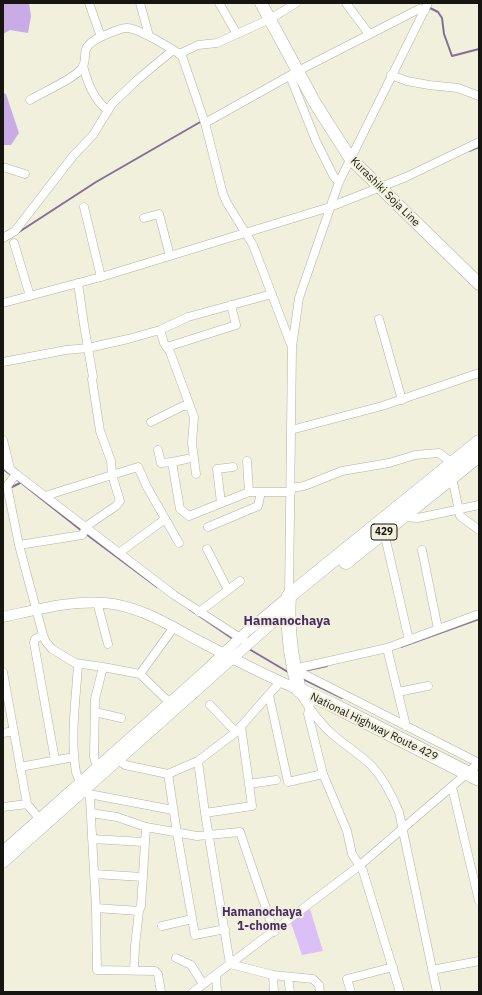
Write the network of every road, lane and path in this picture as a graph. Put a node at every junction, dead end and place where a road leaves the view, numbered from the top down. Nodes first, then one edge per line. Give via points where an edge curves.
1 (89, 3) edge
2 (140, 3) edge
3 (219, 3) edge
4 (261, 3) edge
5 (296, 3) edge
6 (346, 3) edge
7 (426, 6) edge
8 (270, 18) junction
9 (368, 33) junction
10 (236, 34) junction
11 (149, 36) junction
12 (101, 37) junction
13 (176, 52) junction
14 (83, 66) junction
15 (294, 73) junction
16 (391, 75) junction
17 (479, 96) edge
18 (30, 100) dead end
19 (108, 111) junction
20 (205, 123) junction
21 (479, 142) edge
22 (350, 158) junction
23 (3, 167) edge
24 (25, 174) dead end
25 (339, 182) junction
26 (378, 187) junction
27 (84, 207) dead end
28 (329, 209) junction
29 (144, 218) dead end
30 (245, 232) junction
31 (4, 237) edge
32 (14, 242) dead end
33 (170, 256) junction
34 (101, 277) junction
35 (78, 283) junction
36 (479, 284) edge
37 (272, 294) junction
38 (30, 296) junction
39 (3, 303) edge
40 (232, 305) junction
41 (379, 319) dead end
42 (160, 330) junction
43 (292, 346) junction
44 (167, 347) junction
45 (88, 348) junction
46 (3, 362) edge
47 (479, 373) edge
48 (402, 400) junction
49 (190, 406) junction
50 (151, 422) dead end
51 (291, 430) junction
52 (3, 440) edge
53 (479, 442) edge
54 (158, 450) dead end
55 (479, 455) edge
56 (187, 459) dead end
57 (247, 461) dead end
58 (3, 462) edge
59 (172, 462) junction
60 (233, 467) dead end
61 (451, 471) junction
62 (196, 474) dead end
63 (112, 475) junction
64 (9, 483) edge
65 (291, 490) junction
66 (249, 492) junction
67 (261, 492) junction
68 (45, 496) junction
69 (221, 504) junction
70 (479, 506) edge
71 (458, 510) junction
72 (403, 517) junction
73 (165, 519) junction
74 (208, 527) dead end
75 (85, 530) junction
76 (479, 530) edge
77 (384, 532) junction
78 (180, 543) dead end
79 (20, 545) junction
80 (207, 549) dead end
81 (422, 550) dead end
82 (119, 553) junction
83 (240, 581) dead end
84 (228, 590) junction
85 (97, 602) junction
86 (288, 602) junction
87 (37, 610) junction
88 (199, 612) junction
89 (479, 614) edge
90 (3, 617) edge
91 (174, 627) junction
92 (438, 630) junction
93 (43, 635) junction
94 (237, 640) junction
95 (409, 640) junction
96 (108, 644) dead end
97 (246, 646) junction
98 (388, 650) junction
99 (223, 653) junction
100 (233, 658) junction
101 (78, 664) junction
102 (103, 667) junction
103 (3, 672) edge
104 (140, 674) junction
105 (296, 677) junction
106 (280, 682) junction
107 (428, 686) dead end
108 (398, 692) junction
109 (5, 694) edge
110 (269, 695) junction
111 (312, 702) junction
112 (173, 705) junction
113 (210, 705) dead end
114 (95, 712) junction
115 (121, 718) dead end
116 (406, 726) junction
117 (238, 729) junction
118 (14, 731) junction
119 (3, 733) edge
120 (74, 757) junction
121 (55, 760) junction
122 (118, 760) junction
123 (198, 761) junction
124 (20, 767) junction
125 (97, 767) junction
126 (476, 768) edge
127 (168, 774) junction
128 (323, 774) junction
129 (276, 780) dead end
130 (249, 784) junction
131 (452, 787) junction
132 (85, 788) junction
133 (27, 804) junction
134 (3, 808) edge
135 (174, 810) junction
136 (91, 813) junction
137 (205, 813) junction
138 (43, 822) junction
139 (146, 827) junction
140 (402, 829) junction
141 (177, 833) junction
142 (208, 834) junction
143 (92, 839) junction
144 (144, 842) junction
145 (3, 851) edge
146 (3, 863) edge
147 (359, 866) junction
148 (94, 874) junction
149 (476, 874) edge
150 (143, 877) junction
151 (479, 901) edge
152 (96, 908) junction
153 (139, 911) junction
154 (192, 919) junction
155 (162, 926) dead end
156 (224, 929) junction
157 (274, 932) junction
158 (176, 958) dead end
159 (479, 961) edge
160 (230, 964) junction
161 (393, 967) junction
162 (134, 970) junction
163 (432, 970) junction
164 (216, 975) junction
165 (273, 975) junction
166 (288, 977) junction
167 (203, 984) junction
168 (161, 992) edge
169 (193, 992) edge
170 (217, 992) edge
171 (274, 992) edge
172 (290, 992) edge
173 (320, 992) edge
174 (351, 992) edge
175 (400, 992) edge
176 (437, 992) edge

1 - 12 street
2 - 11 street
3 - 10 street
4 - 8 main road, Kurashiki Soja Line
5 - 8 street
6 - 9 street
7 - 9 street
7 - 16 street
8 - 10 street
8 - 15 main road, Kurashiki Soja Line
9 - 15 street
10 - 13 street via 218,43 198,45
11 - 12 street via 128,28
11 - 13 street
12 - 14 street via 87,47
13 - 19 street via 137,80
13 - 20 street via 182,56
14 - 18 street via 74,75
14 - 19 street via 88,86 100,105
15 - 20 street
15 - 22 main road, Kurashiki Soja Line
15 - 25 street via 316,141
16 - 17 street via 407,81 458,88
16 - 22 street
19 - 31 street via 93,135 73,156 15,231
20 - 30 street via 223,194
21 - 26 street via 406,177
22 - 25 street
22 - 26 main road, Kurashiki Soja Line
23 - 24 street
25 - 28 street
26 - 28 street
26 - 36 main road, Kurashiki Soja Line
27 - 34 street
28 - 30 street
28 - 43 street via 299,298
29 - 33 street via 159,214
30 - 33 street
30 - 37 street via 253,245
32 - 38 street
33 - 34 street
34 - 35 street
35 - 38 street
35 - 45 street
37 - 40 street
37 - 43 street
38 - 39 street
40 - 42 street via 188,318
40 - 44 street via 236,325
41 - 48 street
42 - 44 street
42 - 45 street
43 - 51 street
44 - 49 street
45 - 46 street
45 - 63 street via 100,431 111,461
47 - 48 street
48 - 51 street
49 - 50 street via 182,406
49 - 62 street via 194,417 192,439
51 - 65 street
52 - 64 street
53 - 61 highway, 429
54 - 59 street via 161,463
55 - 61 highway, 429
56 - 59 street
57 - 66 street
58 - 64 street
59 - 69 street via 180,509 189,516
60 - 69 street via 217,470
61 - 65 street via 447,459 439,453 415,455 389,463 342,471
61 - 71 street
61 - 72 highway, 429
61 - 86 highway, 429
63 - 68 street
63 - 73 street via 138,467
63 - 75 street via 120,501
64 - 68 street
64 - 79 street
65 - 67 street
65 - 86 street
66 - 67 street
66 - 69 street
67 - 74 street via 258,506
68 - 75 street
70 - 71 street
71 - 72 street via 418,518
71 - 76 street via 460,516
72 - 77 highway, 429
73 - 78 street
73 - 82 street
75 - 79 street
75 - 82 street
77 - 86 highway, 429 via 309,590
77 - 95 street
79 - 87 street
80 - 84 street
81 - 92 street
82 - 88 street
83 - 84 street
84 - 88 street
85 - 87 street
85 - 91 street via 132,608
85 - 96 street
86 - 94 street
86 - 97 street
86 - 105 highway via 288,622
87 - 90 street
87 - 93 street
88 - 94 street
89 - 92 street
91 - 99 street
91 - 104 street
92 - 95 street
93 - 101 street via 52,649
93 - 121 street via 35,639 34,643
94 - 97 street
94 - 99 street
95 - 98 street
97 - 100 street
98 - 105 street
98 - 108 street
99 - 100 street
99 - 112 street
100 - 106 street
100 - 112 street
101 - 102 street
101 - 120 street via 72,743
102 - 104 street
102 - 114 street via 95,699
103 - 109 street
104 - 112 street
105 - 106 street
105 - 111 highway, National Highway Route 429
105 - 116 street
106 - 110 street
107 - 108 street
108 - 116 street
109 - 118 street
110 - 117 street
110 - 128 street via 288,782
111 - 126 highway, National Highway Route 429
111 - 128 street via 308,714
111 - 140 street via 329,732 371,765 387,786 399,812
112 - 122 street
112 - 125 street
113 - 117 street
114 - 115 street
114 - 125 street via 94,757
116 - 126 street
117 - 123 street
117 - 130 street
118 - 119 street
118 - 124 street
120 - 121 street
120 - 132 street via 76,774
121 - 124 street
122 - 127 street via 125,765
122 - 132 street
123 - 127 street
123 - 137 street
124 - 133 street
125 - 132 street
126 - 131 street
127 - 135 street
128 - 147 street via 347,831 352,854
129 - 130 street
130 - 137 street via 252,806
131 - 140 street
131 - 149 street
132 - 135 street
132 - 136 street
132 - 138 street
133 - 134 street
133 - 138 street
135 - 141 street
136 - 139 street via 117,817
136 - 143 street
137 - 142 street
138 - 145 street
138 - 146 street
139 - 141 street
139 - 144 street
140 - 147 street
140 - 163 street
141 - 142 street via 197,836
141 - 154 street
142 - 156 street
142 - 157 street via 240,832
143 - 144 street
143 - 148 street
144 - 150 street
147 - 157 street
147 - 161 street via 363,871
148 - 150 street
148 - 152 street
149 - 151 street
150 - 153 street
152 - 153 street
152 - 162 street via 97,970
153 - 162 street via 134,946
154 - 155 street
154 - 156 street via 195,934
156 - 160 street
157 - 160 street
158 - 167 street via 192,965
159 - 163 street
160 - 164 street
160 - 165 street
161 - 174 street via 347,980
161 - 175 street
162 - 168 street via 155,970
163 - 176 street
164 - 167 street
164 - 170 street
165 - 166 street
165 - 171 street
166 - 172 street
166 - 173 street via 312,979 319,985
167 - 169 street

